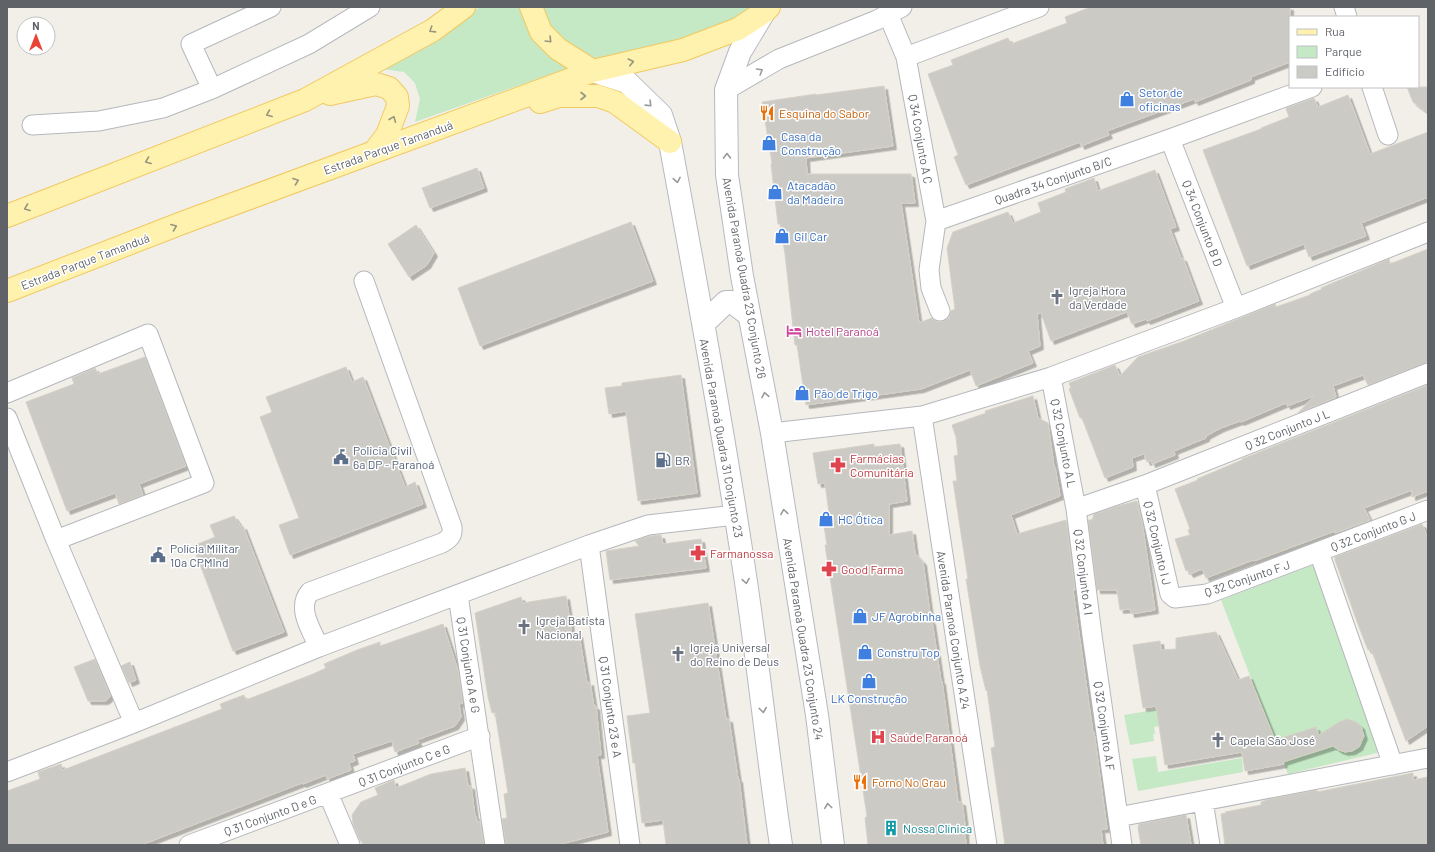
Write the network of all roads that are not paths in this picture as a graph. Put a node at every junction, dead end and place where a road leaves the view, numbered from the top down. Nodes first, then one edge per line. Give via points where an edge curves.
1 (271, 7) edge
2 (370, 7) edge
3 (464, 7) edge
4 (531, 7) edge
5 (1038, 7) edge
6 (767, 9) edge
7 (889, 14) edge
8 (906, 57) junction
9 (593, 71) junction
10 (1309, 88) edge
11 (1372, 88) edge
12 (212, 89) junction
13 (726, 90) junction
14 (305, 100) junction
15 (32, 125) dead end
16 (1388, 135) dead end
17 (1170, 139) junction
18 (670, 142) junction
19 (379, 150) junction
20 (7, 216) edge
21 (936, 221) junction
22 (1428, 232) edge
23 (364, 281) dead end
24 (7, 291) edge
25 (1236, 308) junction
26 (940, 311) dead end
27 (749, 315) junction
28 (703, 324) junction
29 (1428, 373) edge
30 (1051, 377) junction
31 (7, 393) edge
32 (922, 416) junction
33 (7, 418) edge
34 (772, 434) junction
35 (1145, 485) junction
36 (1076, 510) junction
37 (1428, 510) edge
38 (735, 514) junction
39 (56, 540) junction
40 (589, 545) junction
41 (1319, 552) junction
42 (458, 595) junction
43 (1175, 598) joint
44 (1092, 636) joint
45 (319, 647) junction
46 (134, 723) junction
47 (480, 736) junction
48 (1428, 758) edge
49 (1393, 765) junction
50 (7, 772) edge
51 (328, 793) junction
52 (1203, 801) junction
53 (1118, 817) junction
54 (189, 845) edge
55 (350, 845) edge
56 (495, 845) edge
57 (630, 845) edge
58 (781, 845) edge
59 (833, 845) edge
60 (987, 845) edge
61 (1122, 845) edge
62 (1210, 845) edge

1 - 12 street via 191,44
2 - 12 street via 309,44
3 -> 14 main road via 433,30
4 -> 9 main road via 541,32 558,49
5 - 8 street
9 -> 6 main road, Estrada Parque Tamanduá via 683,50 738,29
6 - 13 street, Avenida Paranoá Quadra 23 Conjunto 26 via 740,52
7 - 8 street, Q 34 Conjunto A C
13 -> 7 street via 779,59
8 - 21 street, Q 34 Conjunto A C
9 -> 18 street, Avenida Paranoá Quadra 31 Conjunto 23 via 627,82 661,115
9 - 19 main road, Estrada Parque Tamanduá
10 - 17 street, Quadra 34 Conjunto B/C
11 - 16 street
12 - 15 street via 163,108 99,121
27 -> 13 street, Avenida Paranoá Quadra 23 Conjunto 26 via 727,175
19 -> 14 main road via 398,106 397,97 389,88 376,84
14 -> 20 main road
17 - 21 street, Quadra 34 Conjunto B/C
17 - 25 street, Q 34 Conjunto B D
19 -> 18 main road via 411,145 559,96 598,96 615,102
18 -> 28 street, Avenida Paranoá Quadra 31 Conjunto 23
24 -> 19 main road, Estrada Parque Tamanduá
21 - 26 street, Q 34 Conjunto A C via 929,270 931,288
22 - 25 street
23 - 45 street via 452,527 452,534 442,543 310,592 306,597 304,610
25 - 30 street
27 - 28 street via 732,302 726,302
34 -> 27 street, Avenida Paranoá Quadra 23 Conjunto 26
28 - 38 street, Avenida Paranoá Quadra 31 Conjunto 23
29 - 35 street, Q 32 Conjunto J L
30 - 32 street
30 - 36 street, Q 32 Conjunto A L
31 - 39 street via 148,334 204,484
32 - 34 street
32 - 60 street, Avenida Paranoá Conjunto A 24
33 - 39 street
59 -> 34 street, Avenida Paranoá Quadra 23 Conjunto 24 via 817,715
35 - 36 street, Q 32 Conjunto J L
35 - 43 street, Q 32 Conjunto I J via 1170,594
36 - 44 street, Q 32 Conjunto A I
37 - 41 street, Q 32 Conjunto G J
38 - 40 street via 648,525
38 -> 58 street, Avenida Paranoá Quadra 31 Conjunto 23
39 - 46 street
40 - 42 street
40 - 57 street, Q 31 Conjunto 23 e A
41 - 43 street, Q 32 Conjunto F J via 1207,594
41 - 49 street
42 - 45 street
42 - 47 street, Q 31 Conjunto A e G
44 - 53 street, Q 32 Conjunto A F
45 - 46 street
46 - 50 street
47 - 51 street, Q 31 Conjunto C e G
47 - 56 street, Q 31 Conjunto A e G
48 - 49 street
49 - 52 street
51 - 54 street, Q 31 Conjunto D e G
51 - 55 street
52 - 53 street
52 - 62 street
53 - 61 street, Q 32 Conjunto A F

